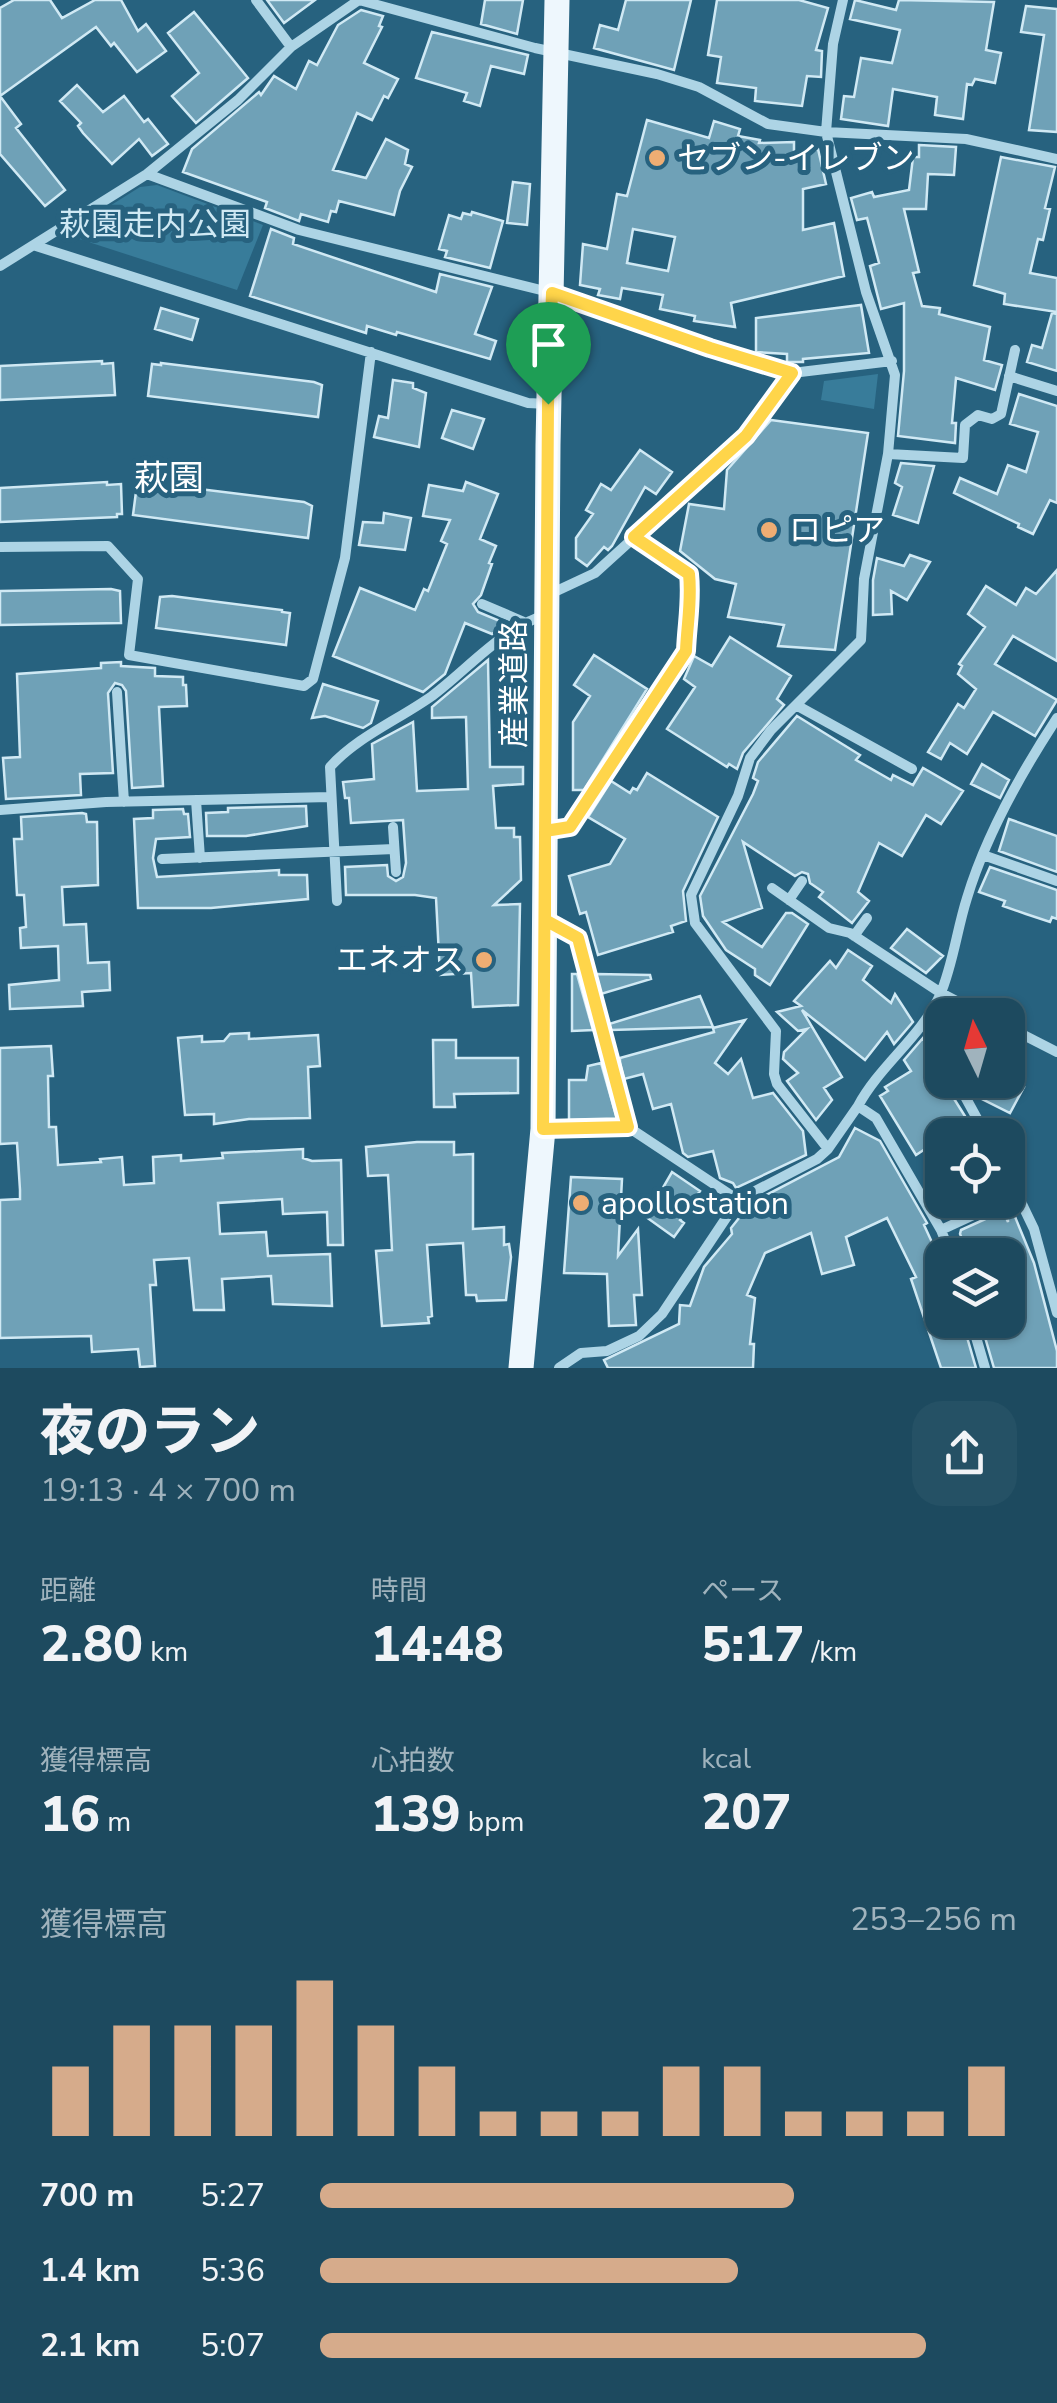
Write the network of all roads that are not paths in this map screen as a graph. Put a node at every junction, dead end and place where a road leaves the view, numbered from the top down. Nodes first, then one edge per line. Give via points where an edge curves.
1 (256, 0) edge
2 (359, 0) edge
3 (556, 0) edge
4 (842, 0) edge
5 (291, 47) junction
6 (556, 53) junction
7 (826, 132) junction
8 (1057, 159) edge
9 (146, 174) junction
10 (36, 246) junction
11 (0, 266) edge
12 (552, 293) junction
13 (1015, 350) dead end
14 (371, 352) junction
15 (892, 361) junction
16 (792, 373) junction
17 (1009, 376) junction
18 (1057, 390) edge
19 (548, 404) junction
20 (888, 454) junction
21 (634, 537) junction
22 (0, 548) edge
23 (482, 604) dead end
24 (539, 611) junction
25 (117, 692) dead end
26 (796, 705) junction
27 (1057, 718) edge
28 (912, 769) dead end
29 (330, 797) junction
30 (196, 800) junction
31 (124, 802) junction
32 (0, 810) edge
33 (393, 826) dead end
34 (545, 831) junction
35 (394, 849) junction
36 (334, 852) junction
37 (983, 855) junction
38 (200, 858) junction
39 (162, 859) dead end
40 (396, 872) dead end
41 (802, 881) dead end
42 (1057, 882) edge
43 (772, 888) dead end
44 (789, 900) junction
45 (337, 901) dead end
46 (867, 918) dead end
47 (545, 920) junction
48 (854, 936) junction
49 (941, 993) junction
50 (951, 998) edge
51 (924, 1022) joint
52 (1025, 1036) edge
53 (1057, 1052) edge
54 (858, 1106) junction
55 (628, 1127) junction
56 (543, 1129) junction
57 (828, 1150) junction
58 (738, 1200) junction
59 (1025, 1217) edge
60 (967, 1218) edge
61 (941, 1230) junction
62 (945, 1238) edge
63 (1057, 1313) edge
64 (976, 1338) edge
65 (522, 1368) edge
66 (559, 1368) edge
67 (985, 1368) edge

1 - 5 street
2 - 5 street
2 - 6 street
3 - 6 main road, 産業道路
4 - 7 street
5 - 9 street
6 - 7 street via 699,87 768,124
6 - 12 main road, 産業道路
7 - 8 street via 966,139
7 - 15 street via 866,292
9 - 10 street
9 - 12 street via 299,230
10 - 11 street
10 - 14 street
12 - 16 street
12 - 19 main road, 産業道路
13 - 17 street
14 - 19 street
14 - 22 street via 345,558 313,679 304,686 129,654 138,579 108,546
15 - 16 street
15 - 20 street
16 - 21 street via 746,436
17 - 18 street
17 - 20 street via 1001,414 978,415 965,425 963,458
19 - 24 main road, 産業道路
20 - 26 street via 864,580 861,640
21 - 24 street
21 - 34 street via 689,574 686,651 570,827
23 - 24 street
24 - 29 street via 434,694 345,750 330,767
24 - 34 main road, 産業道路
25 - 31 street
26 - 28 street
26 - 57 street via 750,758 697,876 690,908 770,1020 777,1084
27 - 37 street
29 - 30 street
29 - 36 street
30 - 31 street
30 - 38 street
31 - 32 street
33 - 35 street
34 - 47 main road, 産業道路
35 - 36 street
35 - 40 street
36 - 38 street
36 - 45 street
37 - 42 street
37 - 49 street
38 - 39 street
41 - 44 street
43 - 44 street
44 - 48 street via 829,928
46 - 48 street
47 - 55 street via 578,938
47 - 56 main road, 産業道路
48 - 49 street
49 - 50 street
49 - 51 street
51 - 54 street
52 - 53 street
54 - 57 street
54 - 61 street via 876,1118
55 - 56 street
55 - 58 street
56 - 65 main road, 産業道路
57 - 58 street
58 - 66 street via 662,1314 639,1336 607,1351 581,1353
59 - 63 street
60 - 61 street
61 - 62 street
64 - 67 street

